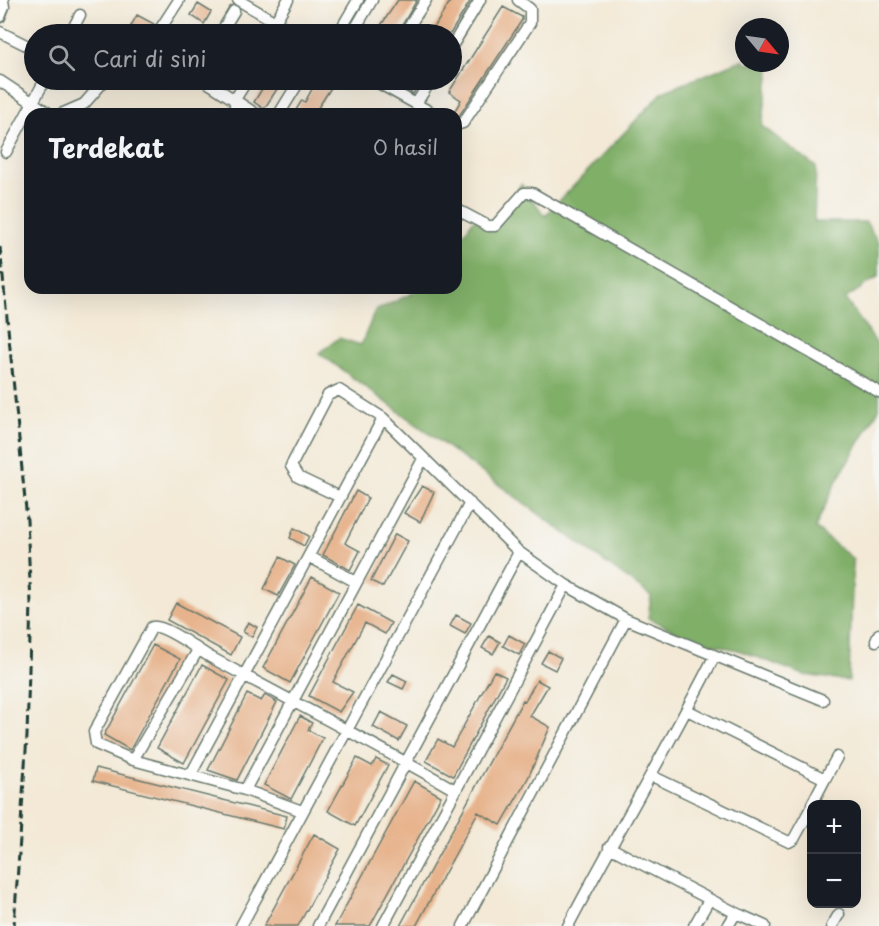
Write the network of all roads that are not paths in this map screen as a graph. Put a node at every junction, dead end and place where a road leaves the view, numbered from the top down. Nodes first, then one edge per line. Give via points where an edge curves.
1 (3, 0) edge
2 (179, 0) edge
3 (238, 0) edge
4 (288, 0) edge
5 (358, 0) edge
6 (372, 0) edge
7 (426, 0) edge
8 (480, 0) edge
9 (518, 0) edge
10 (234, 11) dead end
11 (80, 15) dead end
12 (0, 17) edge
13 (275, 22) junction
14 (75, 24) edge
15 (163, 24) edge
16 (226, 24) edge
17 (278, 24) edge
18 (344, 24) edge
19 (358, 24) edge
20 (410, 24) edge
21 (462, 30) edge
22 (0, 32) edge
23 (24, 44) edge
24 (0, 81) edge
25 (39, 90) edge
26 (97, 90) edge
27 (218, 90) edge
28 (242, 90) edge
29 (294, 90) edge
30 (392, 90) edge
31 (425, 90) edge
32 (33, 101) junction
33 (235, 102) junction
34 (416, 104) junction
35 (29, 108) edge
36 (42, 108) edge
37 (84, 108) edge
38 (233, 108) edge
39 (246, 108) edge
40 (283, 108) edge
41 (423, 108) edge
42 (24, 118) edge
43 (462, 123) edge
44 (6, 152) dead end
45 (462, 212) edge
46 (879, 392) edge
47 (383, 418) junction
48 (423, 459) junction
49 (340, 497) junction
50 (470, 503) junction
51 (519, 552) junction
52 (310, 556) junction
53 (356, 582) junction
54 (566, 585) junction
55 (626, 619) junction
56 (198, 650) junction
57 (714, 657) junction
58 (244, 675) junction
59 (294, 700) junction
60 (823, 700) dead end
61 (687, 710) junction
62 (346, 729) junction
63 (837, 757) dead end
64 (133, 760) junction
65 (406, 762) junction
66 (191, 774) junction
67 (652, 776) junction
68 (825, 778) junction
69 (245, 790) junction
70 (455, 790) junction
71 (814, 800) edge
72 (302, 811) junction
73 (807, 814) edge
74 (609, 847) junction
75 (709, 900) junction
76 (736, 913) junction
77 (839, 914) dead end
78 (241, 926) edge
79 (318, 926) edge
80 (383, 926) edge
81 (463, 926) edge
82 (568, 926) edge
83 (694, 926) edge
84 (728, 926) edge
85 (765, 926) edge
86 (832, 926) edge

1 - 12 street
2 - 15 street
3 - 13 street
4 - 13 street
5 - 18 street
6 - 19 street
7 - 20 street
8 - 21 street
9 - 43 street via 530,9 530,23
10 - 16 street
11 - 14 street
13 - 17 street
22 - 23 street
24 - 32 street
25 - 32 street
26 - 37 street
27 - 33 street
28 - 33 street
29 - 40 street
30 - 34 street
31 - 34 street
32 - 35 street
32 - 36 street
33 - 38 street
33 - 39 street
34 - 41 street
42 - 44 street
45 - 46 street via 495,226 524,193 532,193
47 - 48 street
47 - 49 street
47 - 49 street via 339,390 328,395 291,462 291,470 298,477
48 - 50 street
48 - 53 street
49 - 52 street
50 - 51 street
50 - 62 street
51 - 54 street
51 - 65 street
52 - 53 street
52 - 58 street
53 - 59 street
54 - 55 street
54 - 70 street
55 - 57 street
55 - 81 street
56 - 58 street
56 - 64 street
56 - 64 street via 163,628 157,626 149,631 94,732 96,744
57 - 60 street via 771,676
57 - 61 street
58 - 59 street
58 - 66 street
59 - 62 street
59 - 69 street
61 - 67 street
61 - 68 street
62 - 65 street
62 - 72 street
63 - 68 street
64 - 66 street
65 - 70 street
65 - 79 street
66 - 69 street
67 - 73 street via 789,842
67 - 74 street
68 - 71 street
69 - 72 street
70 - 80 street
72 - 78 street
74 - 75 street
74 - 82 street
75 - 76 street
75 - 83 street
76 - 84 street
76 - 85 street
77 - 86 street

